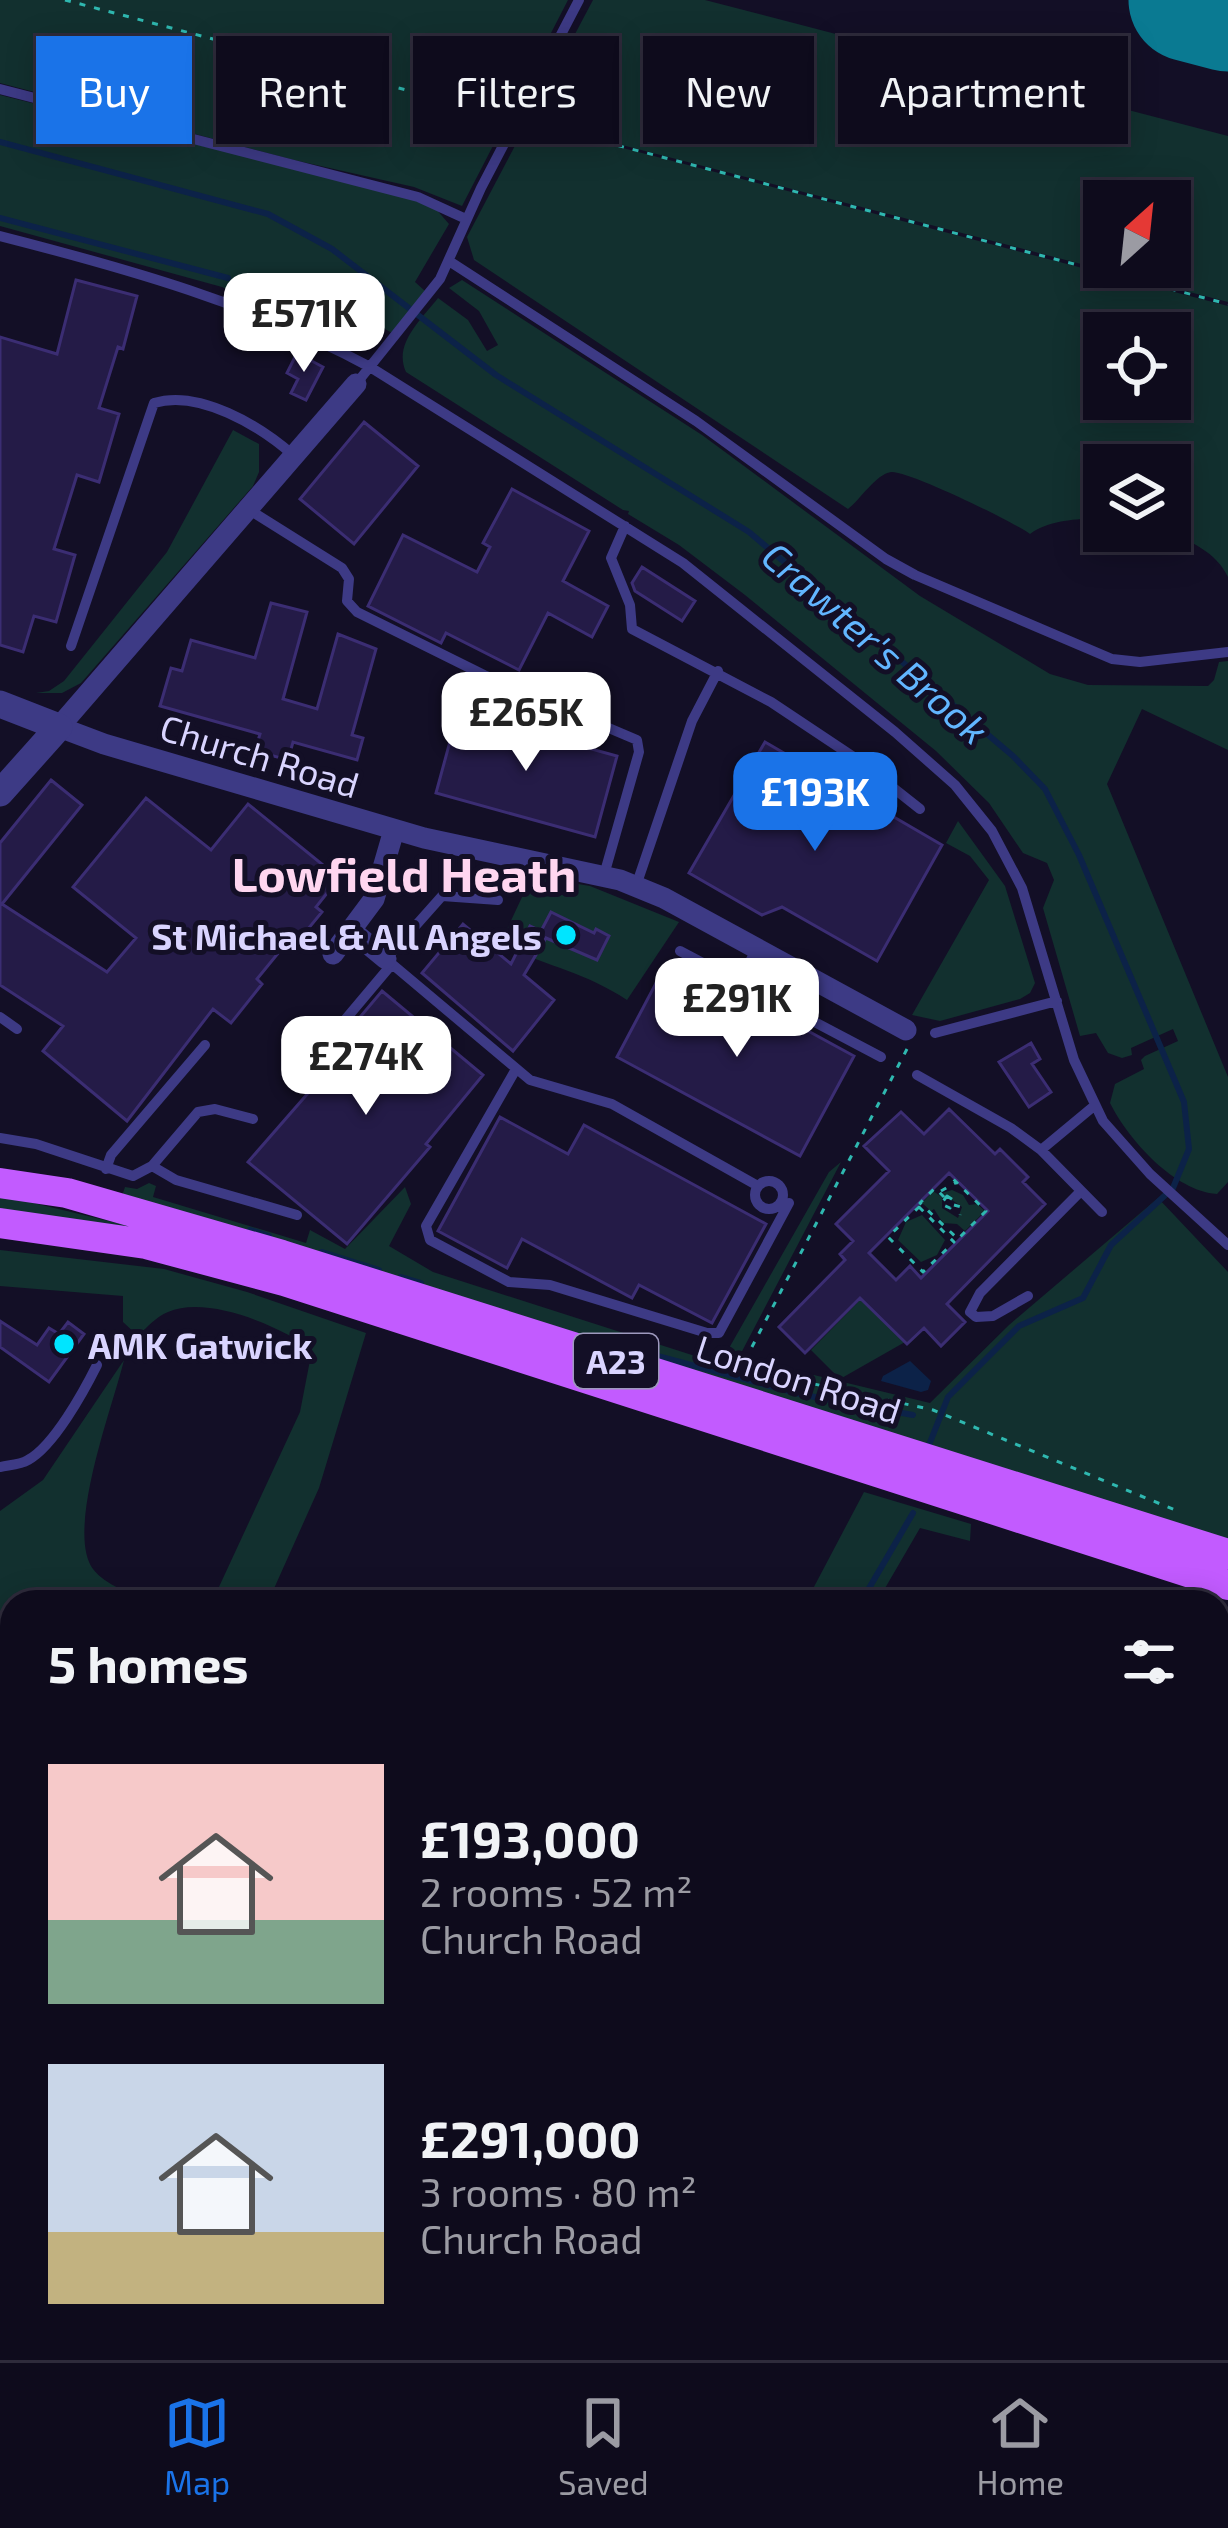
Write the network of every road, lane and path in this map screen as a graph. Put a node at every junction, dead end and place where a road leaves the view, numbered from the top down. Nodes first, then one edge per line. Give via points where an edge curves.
1 (65, 0) edge
2 (579, 0) edge
3 (560, 36) edge
4 (0, 89) edge
5 (413, 92) edge
6 (504, 144) edge
7 (612, 144) edge
8 (466, 219) junction
9 (0, 236) edge
10 (449, 261) junction
11 (1228, 304) edge
12 (363, 375) junction
13 (293, 456) junction
14 (248, 509) junction
15 (625, 526) junction
16 (71, 646) dead end
17 (1228, 652) edge
18 (718, 671) junction
19 (0, 704) edge
20 (59, 727) junction
21 (0, 793) edge
22 (920, 809) dead end
23 (394, 830) junction
24 (604, 875) junction
25 (636, 886) junction
26 (498, 900) dead end
27 (352, 931) junction
28 (758, 948) junction
29 (680, 951) dead end
30 (332, 954) dead end
31 (389, 961) junction
32 (739, 983) junction
33 (1057, 1001) junction
34 (0, 1017) edge
35 (17, 1029) dead end
36 (906, 1030) joint
37 (935, 1033) dead end
38 (205, 1045) dead end
39 (323, 1046) dead end
40 (881, 1057) dead end
41 (516, 1069) junction
42 (917, 1075) dead end
43 (1094, 1106) junction
44 (254, 1119) dead end
45 (0, 1138) edge
46 (1041, 1150) junction
47 (152, 1166) junction
48 (106, 1168) junction
49 (948, 1174) dead end
50 (957, 1182) junction
51 (0, 1183) edge
52 (758, 1186) junction
53 (1081, 1191) junction
54 (941, 1195) junction
55 (791, 1204) junction
56 (951, 1207) dead end
57 (1102, 1212) dead end
58 (297, 1215) dead end
59 (0, 1222) edge
60 (1228, 1245) edge
61 (914, 1266) joint
62 (1028, 1296) dead end
63 (97, 1365) dead end
64 (0, 1467) edge
65 (1186, 1515) dead end
66 (1228, 1554) edge
67 (1228, 1585) edge

1 - 5 path
2 - 3 lane
4 - 8 lane via 418,197
6 - 8 lane
7 - 11 path
8 - 10 lane
9 - 12 lane via 228,302 325,343
10 - 12 lane
10 - 17 lane via 696,421 900,567 1112,659
12 - 13 street
12 - 15 lane
13 - 14 street
13 - 16 lane via 228,415 184,401 154,403
14 - 20 street
14 - 24 lane via 334,561 361,615 637,740
15 - 18 lane via 611,558 632,629
15 - 33 lane via 723,593 955,785 1022,888
18 - 22 lane
18 - 25 lane via 692,721
19 - 20 street
20 - 21 street
20 - 23 street, Church Road
23 - 24 street, Church Road
23 - 27 street via 377,893
24 - 25 street, Church Road
25 - 28 street, Church Road
26 - 31 lane via 442,896
27 - 30 street
27 - 31 street
28 - 32 lane
28 - 36 street, Church Road
29 - 32 lane
31 - 39 lane
31 - 41 lane
32 - 40 lane
33 - 37 lane
33 - 43 lane
34 - 35 lane
36 - 65 path via 909,1045 741,1368 933,1410
38 - 48 lane
41 - 52 lane via 542,1086 622,1109
41 - 55 lane via 426,1226 430,1240 490,1274 719,1333
42 - 46 lane
43 - 46 lane
43 - 60 lane via 1150,1174
44 - 47 lane via 198,1112
45 - 48 lane
46 - 53 lane
47 - 48 lane via 133,1176
47 - 58 lane
49 - 50 path
50 - 54 path
50 - 54 path via 986,1211 958,1239 920,1203 935,1188
51 - 66 main road, London Road / A23 via 68,1193 260,1248
52 - 55 lane via 776,1183
52 - 55 lane via 760,1206
53 - 57 lane
53 - 62 lane via 970,1312 989,1317
54 - 56 path
59 - 67 main road, London Road / A23 via 146,1244 284,1280
61 - 61 path via 923,1272 954,1242 919,1207 888,1237
63 - 64 lane via 36,1454

